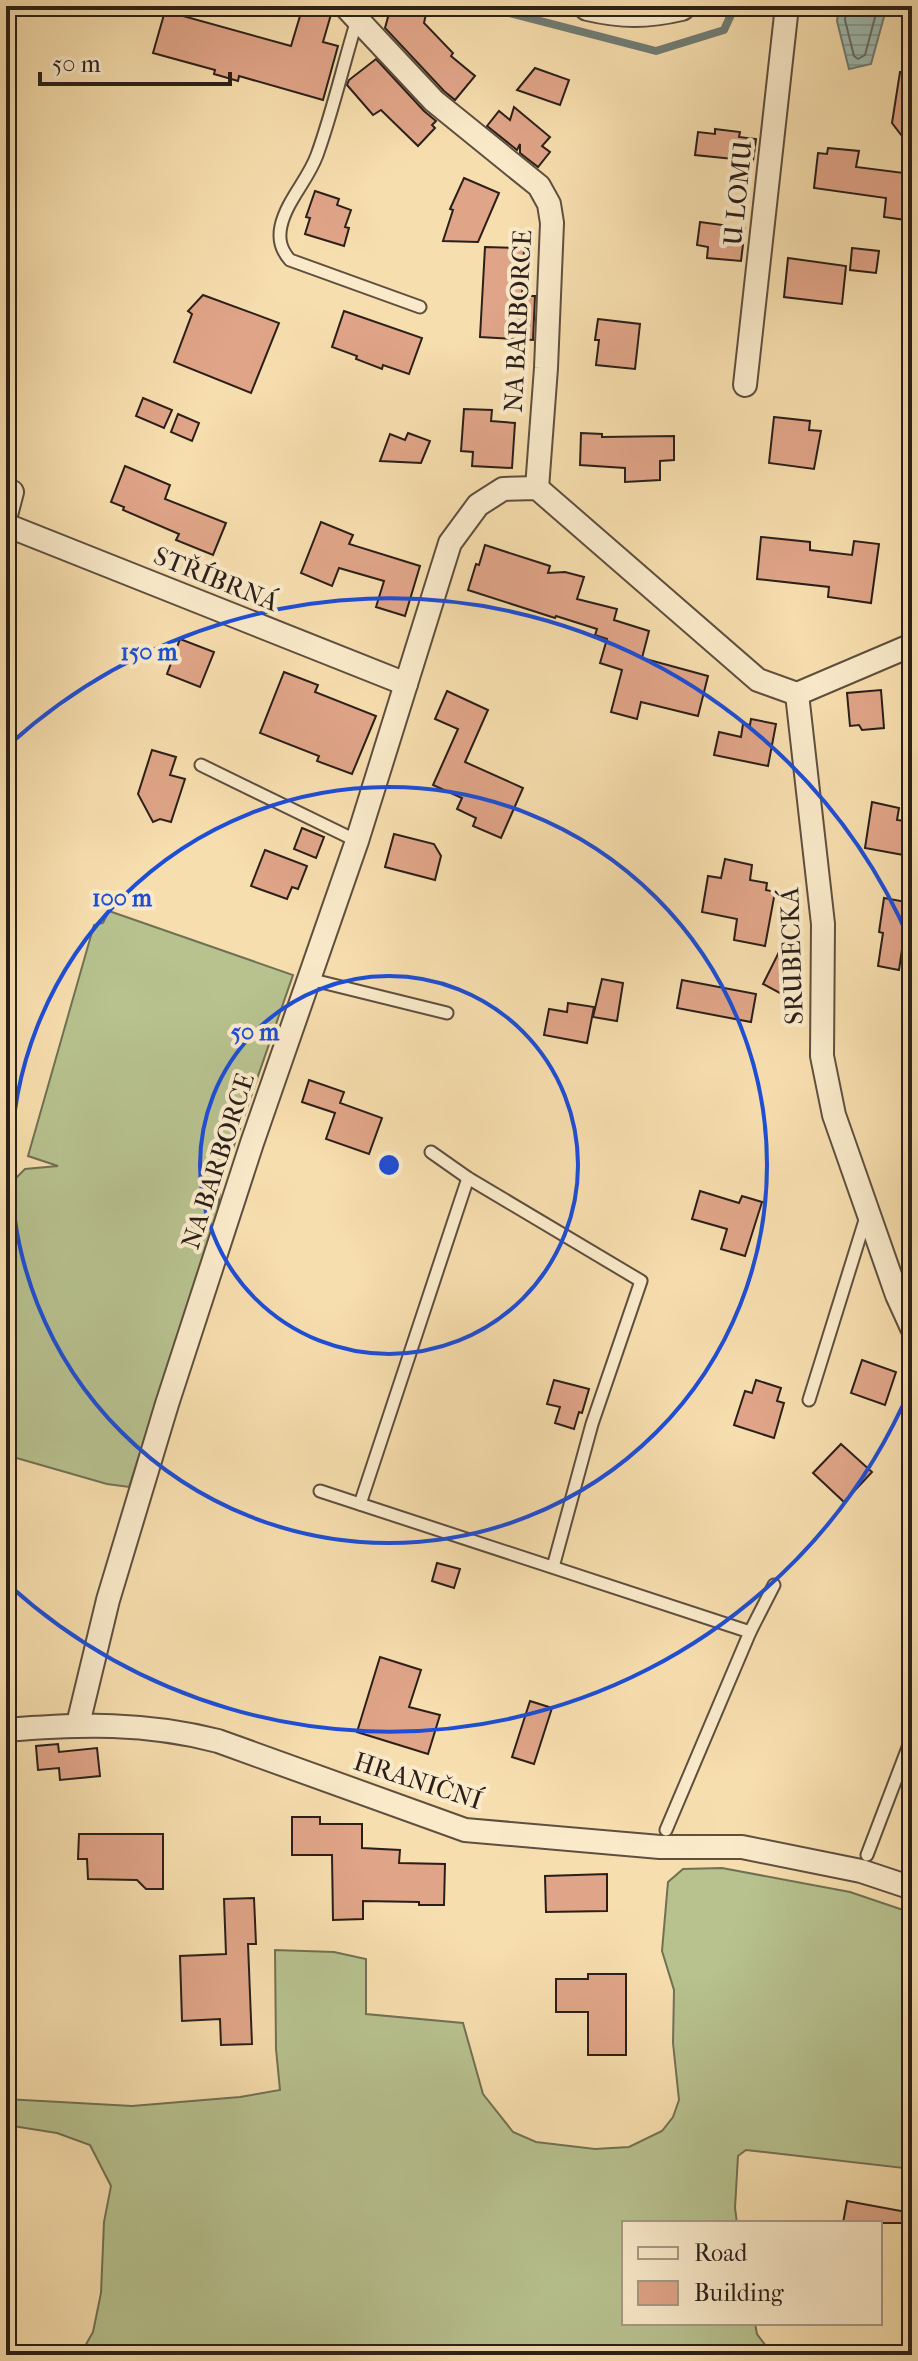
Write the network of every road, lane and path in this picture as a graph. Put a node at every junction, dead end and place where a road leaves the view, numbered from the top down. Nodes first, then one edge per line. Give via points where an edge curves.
1 (588, 6) edge
2 (681, 6) edge
3 (787, 6) edge
4 (351, 13) edge
5 (420, 307) dead end
6 (745, 385) dead end
7 (537, 488) junction
8 (12, 492) dead end
9 (6, 515) edge
10 (6, 525) edge
11 (912, 645) edge
12 (406, 684) junction
13 (797, 694) junction
14 (201, 765) dead end
15 (357, 841) junction
16 (309, 979) junction
17 (447, 1013) dead end
18 (431, 1152) dead end
19 (468, 1178) junction
20 (868, 1212) junction
21 (912, 1328) edge
22 (809, 1400) dead end
23 (320, 1491) dead end
24 (360, 1504) junction
25 (553, 1567) junction
26 (774, 1585) dead end
27 (750, 1632) junction
28 (78, 1724) junction
29 (6, 1730) edge
30 (912, 1737) edge
31 (666, 1830) dead end
32 (867, 1855) dead end
33 (912, 1888) edge

1 - 2 street via 619,13
3 - 6 street, U LOMU
4 - 5 lane via 316,158 281,226 282,251 290,260
4 - 7 street, NA BARBORCE via 434,101 539,186 549,204
7 - 12 street, NA BARBORCE via 503,489 478,505 450,543
7 - 13 street via 758,680
8 - 9 street
10 - 12 street, STŘÍBRNÁ
11 - 13 street
12 - 15 street, NA BARBORCE
13 - 20 street, SRUBECKÁ via 823,924 822,1056 834,1115
14 - 15 lane
15 - 16 street, NA BARBORCE
16 - 17 lane
16 - 28 street, NA BARBORCE via 167,1404 108,1600
18 - 19 lane
19 - 24 lane
19 - 25 lane via 641,1281 592,1424
20 - 21 street, SRUBECKÁ
20 - 22 lane
23 - 24 lane
24 - 25 lane
25 - 27 lane
26 - 27 lane
27 - 31 lane
28 - 29 street, HRANIČNÍ
28 - 33 street, HRANIČNÍ via 179,1731 218,1741 465,1830 660,1847 742,1847 861,1871
30 - 32 lane

